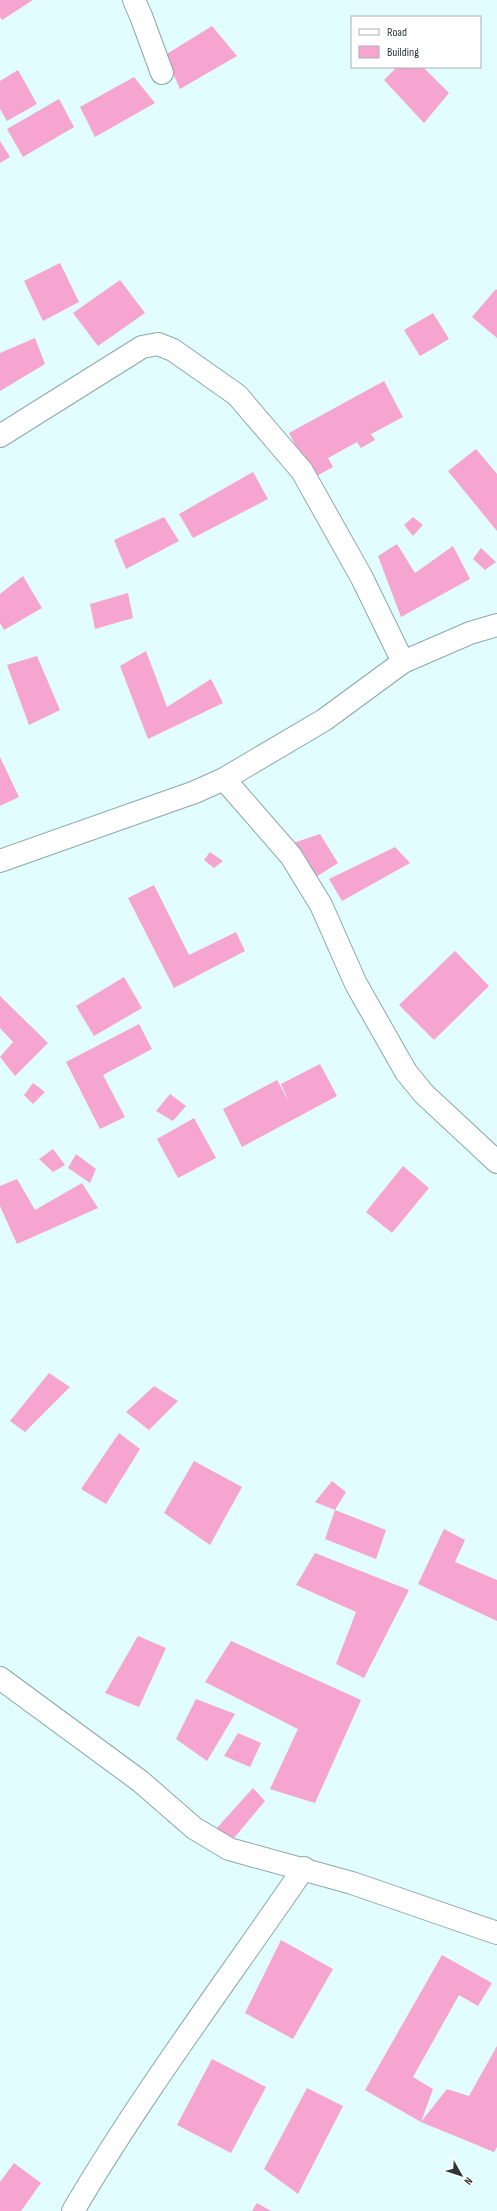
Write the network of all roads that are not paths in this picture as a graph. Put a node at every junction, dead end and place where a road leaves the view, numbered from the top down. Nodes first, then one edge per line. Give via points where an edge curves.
1 (134, 0) edge
2 (162, 73) dead end
3 (0, 436) edge
4 (497, 625) edge
5 (402, 662) junction
6 (224, 779) junction
7 (0, 861) edge
8 (497, 1162) edge
9 (0, 1678) edge
10 (304, 1868) junction
11 (497, 1933) edge
12 (73, 2211) edge

1 - 2 street
3 - 5 street via 142,347 158,344 173,350 237,395 302,470 362,578
4 - 5 street via 470,633
5 - 6 street via 324,720
6 - 7 street via 195,792
6 - 8 street via 291,856 321,905 356,984 406,1072 424,1094
9 - 10 street via 140,1781 194,1828 229,1849
10 - 11 street
10 - 12 street via 200,2016 101,2163

